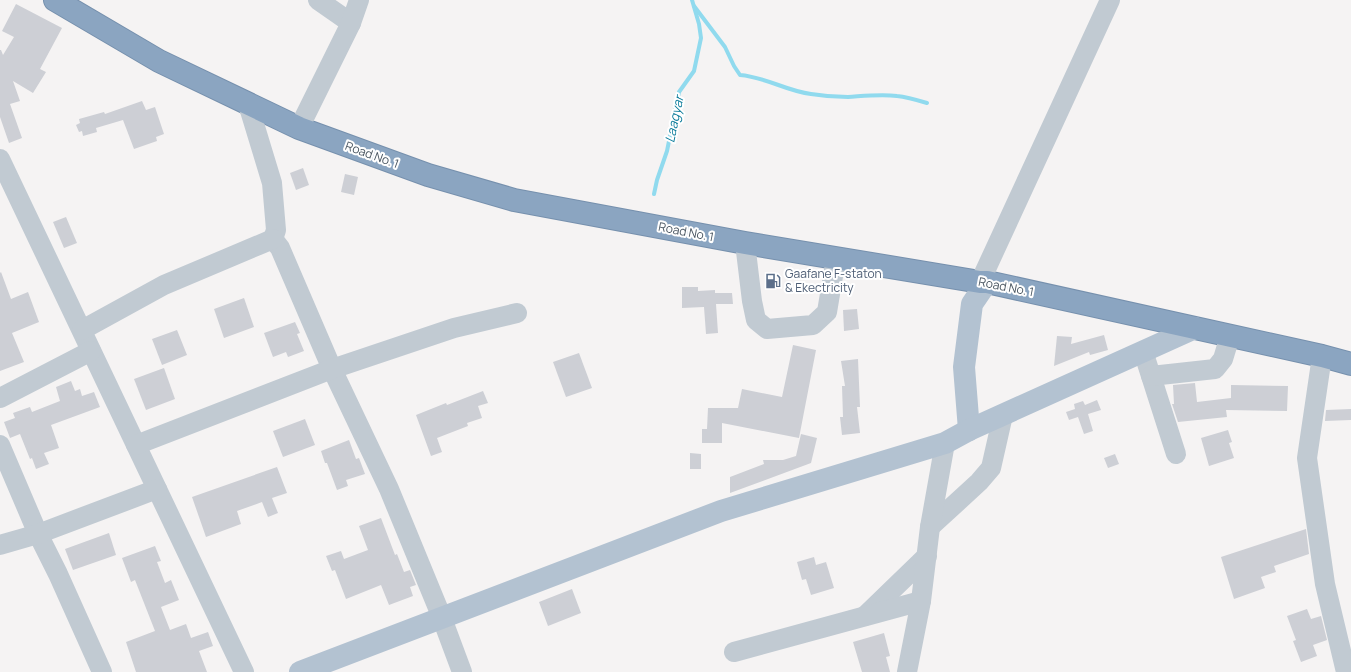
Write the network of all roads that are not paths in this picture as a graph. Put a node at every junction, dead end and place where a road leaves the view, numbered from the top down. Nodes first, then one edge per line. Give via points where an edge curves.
1 (55, 0) edge
2 (318, 0) edge
3 (359, 0) edge
4 (1110, 0) edge
5 (351, 23) junction
6 (248, 104) junction
7 (299, 128) junction
8 (0, 159) edge
9 (273, 240) junction
10 (746, 243) junction
11 (836, 258) junction
12 (983, 282) junction
13 (517, 313) dead end
14 (1195, 328) junction
15 (82, 330) junction
16 (1230, 336) junction
17 (91, 350) junction
18 (1143, 351) junction
19 (1322, 356) junction
20 (1351, 364) edge
21 (332, 369) junction
22 (1151, 376) junction
23 (0, 398) edge
24 (1003, 416) junction
25 (969, 430) junction
26 (945, 444) junction
27 (0, 445) edge
28 (136, 445) junction
29 (1176, 454) dead end
30 (157, 489) junction
31 (930, 527) junction
32 (38, 534) junction
33 (0, 546) edge
34 (927, 556) junction
35 (921, 601) junction
36 (864, 617) junction
37 (442, 618) junction
38 (734, 652) dead end
39 (102, 672) edge
40 (244, 672) edge
41 (300, 672) edge
42 (462, 672) edge
43 (907, 672) edge
44 (1346, 672) edge

1 - 6 highway, Road No. 1 via 160,61
2 - 5 street
3 - 5 street
4 - 12 street
5 - 7 street
6 - 7 highway, Road No. 1
6 - 9 street via 272,183 276,230
7 - 10 highway, Road No. 1 via 428,175 514,200
8 - 15 street
9 - 15 street via 164,285
9 - 21 street via 280,248
10 - 11 highway, Road No. 1
10 - 11 street via 756,320 767,328 813,325 827,312
11 - 12 highway, Road No. 1
12 - 14 highway, Road No. 1
12 - 25 main road via 972,304 964,367
13 - 21 street via 454,328
14 - 16 highway, Road No. 1
14 - 18 main road
15 - 17 street
16 - 19 highway, Road No. 1
16 - 22 street via 1223,359 1215,369
17 - 23 street
17 - 28 street
18 - 22 street
18 - 24 main road
19 - 20 highway, Road No. 1
19 - 44 street via 1307,458 1325,584
21 - 28 street
21 - 37 street via 389,489
22 - 29 street
24 - 25 main road
24 - 31 street via 991,468
25 - 26 main road
26 - 31 street
26 - 37 main road via 721,511
27 - 32 street
28 - 30 street
30 - 32 street
30 - 40 street
31 - 34 street
32 - 33 street
32 - 39 street
34 - 35 street
34 - 36 street
35 - 36 street
35 - 43 street
36 - 38 street
37 - 41 main road
37 - 42 street

